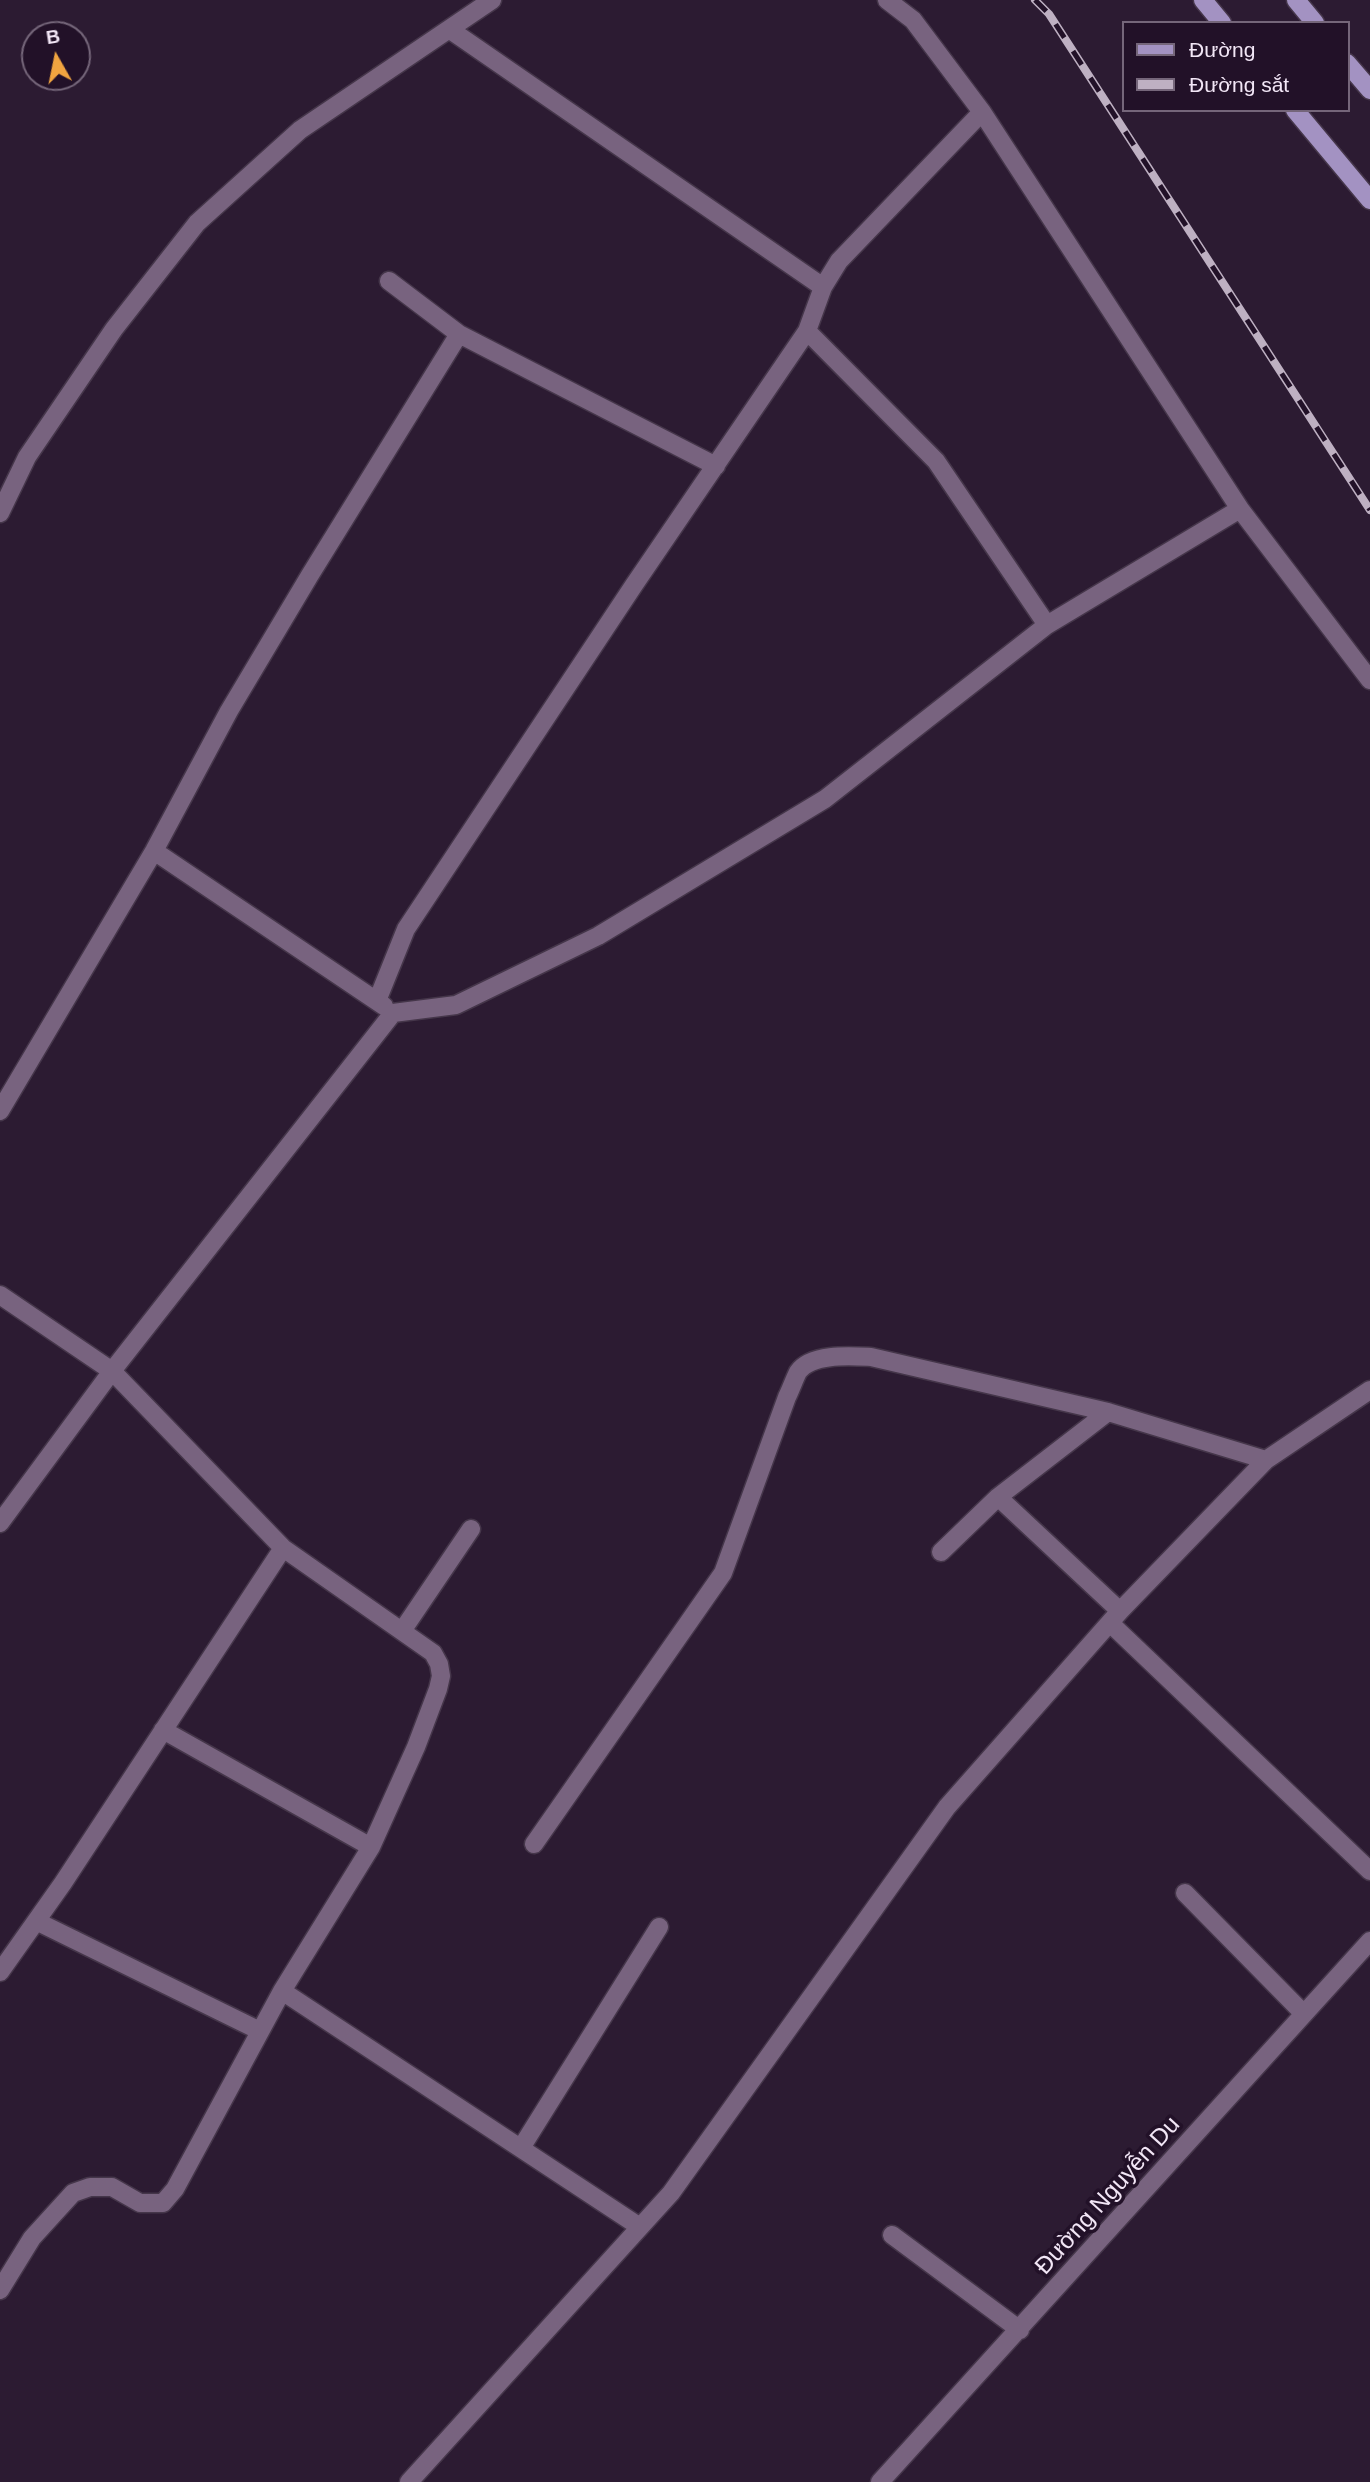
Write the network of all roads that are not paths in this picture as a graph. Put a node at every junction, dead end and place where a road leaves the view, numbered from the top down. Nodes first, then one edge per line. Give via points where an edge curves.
1 (492, 0) edge
2 (887, 0) edge
3 (1203, 0) edge
4 (1296, 0) edge
5 (1220, 21) edge
6 (1313, 21) edge
7 (449, 29) junction
8 (1349, 65) edge
9 (1369, 88) edge
10 (982, 112) junction
11 (1297, 112) edge
12 (1370, 200) edge
13 (389, 281) dead end
14 (823, 287) junction
15 (807, 331) junction
16 (458, 334) junction
17 (716, 466) junction
18 (1240, 509) junction
19 (0, 513) edge
20 (1047, 625) junction
21 (1370, 680) edge
22 (154, 851) junction
23 (377, 1001) junction
24 (393, 1013) junction
25 (0, 1111) edge
26 (0, 1295) edge
27 (112, 1371) junction
28 (1370, 1390) edge
29 (1108, 1412) junction
30 (1266, 1460) junction
31 (998, 1497) junction
32 (0, 1523) edge
33 (471, 1529) dead end
34 (283, 1548) junction
35 (941, 1552) dead end
36 (1115, 1617) junction
37 (402, 1631) junction
38 (163, 1730) junction
39 (534, 1844) dead end
40 (371, 1847) junction
41 (1370, 1871) edge
42 (1185, 1893) dead end
43 (36, 1921) junction
44 (659, 1927) dead end
45 (1370, 1941) edge
46 (0, 1972) edge
47 (282, 1991) junction
48 (1304, 2014) junction
49 (260, 2031) junction
50 (521, 2148) junction
51 (640, 2227) junction
52 (892, 2235) dead end
53 (0, 2290) edge
54 (1020, 2330) junction
55 (410, 2482) edge
56 (880, 2482) edge

1 - 7 street
2 - 10 street via 913,20
3 - 5 main road
4 - 6 main road
7 - 14 street
7 - 19 street via 300,130 197,223 107,340 27,457
8 - 9 main road
10 - 14 street via 839,261
10 - 18 street
11 - 12 main road
13 - 16 street
14 - 15 street
15 - 17 street
15 - 20 street via 936,461
16 - 17 street
16 - 22 street via 229,711
17 - 23 street via 406,929
18 - 20 street
18 - 21 street
20 - 24 street via 825,799 598,936 456,1005
22 - 23 street
22 - 25 street
23 - 24 street
24 - 27 street
26 - 27 street
27 - 32 street
27 - 34 street
28 - 30 street
29 - 30 street
29 - 31 street
29 - 39 street via 871,1357 838,1356 800,1370 723,1573
30 - 36 street
31 - 35 street
31 - 36 street
33 - 37 street
34 - 37 street
34 - 38 street
36 - 41 street
36 - 51 street via 947,1807 671,2193
37 - 40 street via 433,1653 441,1676 416,1747
38 - 40 street
38 - 43 street
40 - 47 street
42 - 48 street
43 - 46 street
43 - 49 street
44 - 50 street
45 - 48 street, Đường Nguyễn Du
47 - 49 street
47 - 50 street
48 - 54 street, Đường Nguyễn Du
49 - 53 street via 175,2189 163,2203 140,2203 112,2187 73,2193 32,2238
50 - 51 street
51 - 55 street
52 - 54 street
54 - 56 street, Đường Nguyễn Du

